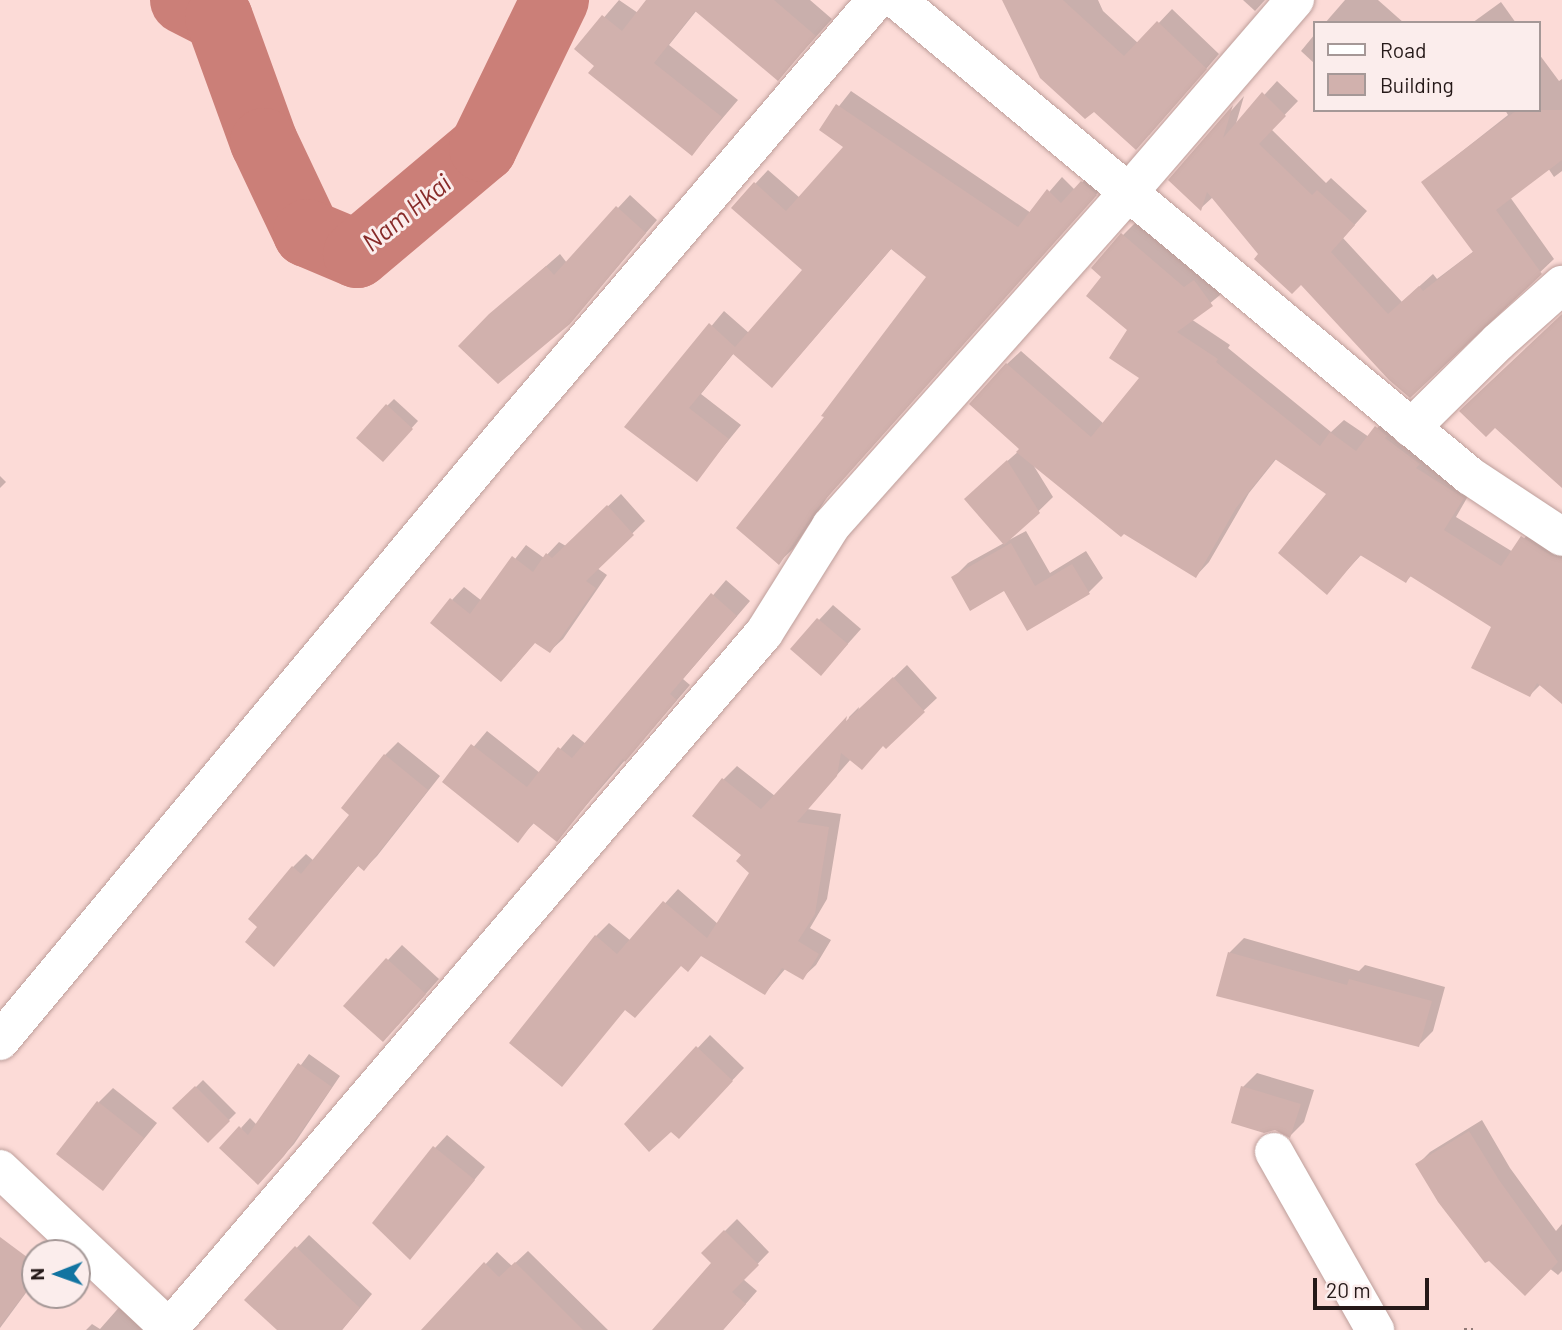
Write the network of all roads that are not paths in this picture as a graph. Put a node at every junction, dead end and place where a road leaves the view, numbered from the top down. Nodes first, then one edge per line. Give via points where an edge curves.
1 (876, 0) edge
2 (897, 0) edge
3 (1295, 0) edge
4 (1129, 192) junction
5 (1562, 285) edge
6 (1412, 428) junction
7 (1555, 520) edge
8 (0, 1041) edge
9 (1274, 1152) dead end
10 (0, 1168) edge
11 (169, 1330) edge
12 (1375, 1330) edge

1 - 8 street via 501,439
2 - 4 street
3 - 4 street
4 - 6 street
4 - 11 street via 831,526 764,633
5 - 6 street
6 - 7 street via 1470,476
9 - 12 street
10 - 11 street

